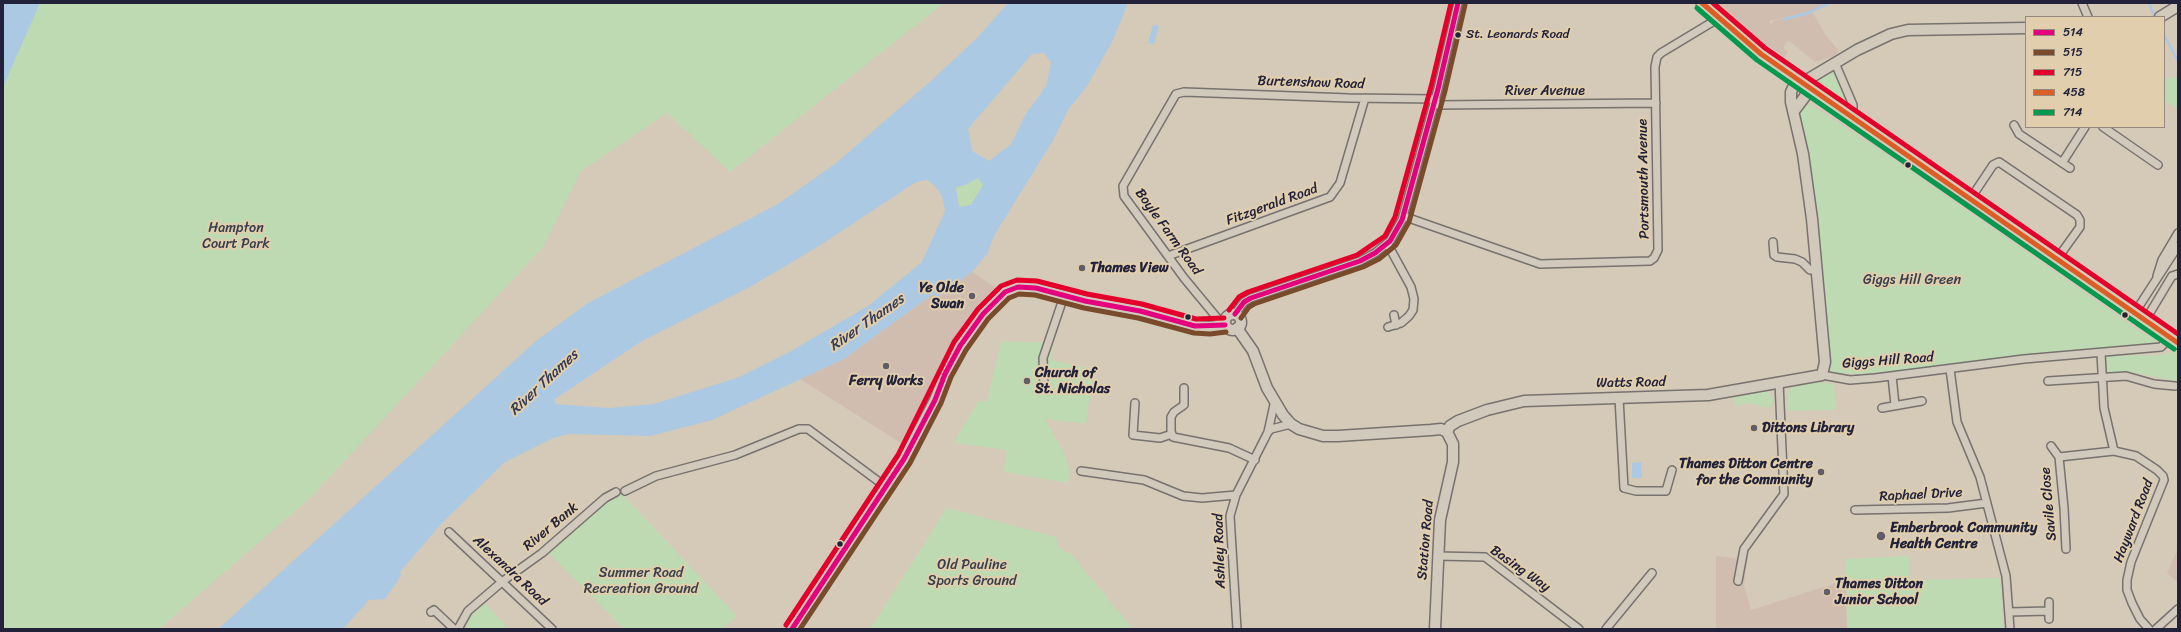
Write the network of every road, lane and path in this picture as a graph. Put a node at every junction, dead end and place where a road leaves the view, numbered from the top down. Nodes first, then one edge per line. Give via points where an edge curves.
1 (1458, 3) edge
2 (1702, 3) edge
3 (2082, 3) edge
4 (2178, 6) edge
5 (2088, 16) edge
6 (2161, 16) edge
7 (1719, 18) junction
8 (2025, 28) edge
9 (1835, 63) junction
10 (1801, 82) junction
11 (1184, 92) joint
12 (1364, 98) junction
13 (1435, 102) junction
14 (1656, 103) junction
15 (1794, 111) junction
16 (1854, 117) junction
17 (2014, 125) dead end
18 (2084, 128) edge
19 (2104, 128) edge
20 (2062, 163) junction
21 (2158, 165) dead end
22 (2070, 168) dead end
23 (1971, 198) junction
24 (1403, 216) junction
25 (2178, 233) edge
26 (1773, 242) dead end
27 (1387, 243) junction
28 (2178, 246) edge
29 (1168, 256) junction
30 (2057, 260) junction
31 (1816, 270) junction
32 (2178, 274) edge
33 (2157, 278) junction
34 (1064, 296) junction
35 (1235, 314) junction
36 (2134, 314) junction
37 (1394, 315) dead end
38 (2145, 321) junction
39 (1225, 323) junction
40 (1396, 325) junction
41 (1388, 327) dead end
42 (1237, 328) junction
43 (2174, 340) edge
44 (2101, 353) junction
45 (1950, 369) junction
46 (1822, 375) junction
47 (1892, 376) junction
48 (2102, 378) junction
49 (2048, 381) dead end
50 (1779, 382) junction
51 (2175, 386) dead end
52 (1044, 388) dead end
53 (1184, 388) dead end
54 (1619, 398) junction
55 (1274, 400) junction
56 (1922, 400) dead end
57 (1135, 402) dead end
58 (1895, 405) junction
59 (1882, 408) dead end
60 (1291, 424) junction
61 (1268, 432) junction
62 (1447, 432) junction
63 (1172, 434) junction
64 (2051, 446) dead end
65 (2114, 451) junction
66 (2059, 456) junction
67 (1255, 460) junction
68 (1672, 470) dead end
69 (1081, 471) dead end
70 (886, 487) junction
71 (625, 491) dead end
72 (616, 492) dead end
73 (1236, 495) junction
74 (1987, 502) junction
75 (1855, 510) dead end
76 (449, 532) dead end
77 (2066, 549) dead end
78 (1437, 556) junction
79 (1652, 573) dead end
80 (503, 581) junction
81 (1738, 581) dead end
82 (2049, 602) dead end
83 (2178, 609) edge
84 (2049, 611) junction
85 (431, 612) dead end
86 (2009, 612) junction
87 (2049, 619) dead end
88 (454, 629) edge
89 (458, 629) edge
90 (552, 629) edge
91 (792, 629) edge
92 (1237, 629) edge
93 (1435, 629) edge
94 (1579, 629) edge
95 (1606, 629) edge
96 (2010, 629) edge
97 (2149, 629) edge
98 (2156, 629) edge

1 - 13 street
2 - 7 main road
3 - 5 street
4 - 6 street
7 - 10 main road via 1761,54
7 - 14 street, Portsmouth Avenue via 1656,57
8 - 9 street via 1900,31
9 - 10 street
9 - 16 street via 1853,105
10 - 15 street, Giggs Hill Road via 1791,92
10 - 15 street via 1806,95
10 - 16 main road
11 - 12 street, Burtenshaw Road
11 - 29 street, Boyle Farm Road via 1179,92 1173,98 1123,190 1131,208
12 - 13 street, Burtenshaw Road
12 - 29 street, Fitzgerald Road via 1340,183 1330,197
13 - 14 street, River Avenue
13 - 24 street
14 - 24 street, Portsmouth Avenue via 1658,250 1657,255 1650,260 1540,264
15 - 31 street, Giggs Hill Road via 1808,182
16 - 23 main road
17 - 20 street via 2020,134
18 - 20 street
19 - 21 street
20 - 22 street
23 - 30 main road
23 - 30 street via 1993,165 1999,162 2077,215 2080,227
24 - 27 street
25 - 33 street via 2162,260
26 - 31 street via 1774,255 1777,257 1795,259 1810,270
27 - 35 street via 1360,261 1251,298 1244,302
27 - 40 street via 1411,288 1414,299 1413,310 1409,316
28 - 33 street
29 - 39 street, Boyle Farm Road via 1218,319
30 - 36 main road
31 - 46 street, Giggs Hill Road via 1825,362
32 - 38 street via 2172,276
33 - 36 street
34 - 39 street via 1140,311 1195,326 1210,327
34 - 52 street via 1043,358
34 - 70 street via 1018,286 1011,289 983,314 950,362 935,400
35 - 39 street via 1230,314
35 - 42 street via 1240,319
36 - 38 main road
37 - 40 street
38 - 43 main road
39 - 42 street via 1230,330
40 - 41 street
42 - 55 street via 1252,351
43 - 44 street, Giggs Hill Road via 2161,347
44 - 45 street, Giggs Hill Road via 2024,359
44 - 48 street
45 - 47 street, Giggs Hill Road
45 - 74 street, Raphael Drive via 1957,422 1980,477
46 - 47 street, Giggs Hill Road via 1850,380
46 - 50 street, Watts Road
47 - 58 street
48 - 49 street
48 - 51 street via 2126,376 2154,384
48 - 65 street via 2104,408
50 - 54 street, Watts Road via 1708,395
50 - 81 street via 1784,494 1744,549
53 - 63 street via 1184,405 1171,417
54 - 62 street, Watts Road via 1539,399 1513,403 1458,421 1450,426
54 - 68 street via 1624,488 1636,491 1666,491
55 - 60 street
55 - 61 street, Ashley Road
56 - 58 street
57 - 63 street via 1133,435 1160,438
58 - 59 street
60 - 61 street
60 - 62 street via 1323,436 1441,429
61 - 67 street, Ashley Road
62 - 78 street, Station Road via 1453,444 1453,462 1442,507
63 - 67 street via 1180,439 1229,448
64 - 66 street, Savile Close
65 - 66 street, Savile Close
65 - 97 street, Hayward Road via 2136,456 2157,470 2164,480 2126,580 2132,604
66 - 77 street, Savile Close
67 - 73 street, Ashley Road
69 - 73 street via 1144,480 1183,496 1202,498
70 - 71 street via 808,429 799,429 735,455 656,476
70 - 91 street
72 - 80 street, River Bank via 588,512 542,553
73 - 92 street, Ashley Road via 1230,516
74 - 75 street, Raphael Drive via 1948,508
74 - 86 street, Raphael Drive via 2006,576
76 - 80 street, Alexandra Road
78 - 93 street, Station Road
78 - 94 street, Basing Way via 1485,556
79 - 95 street
80 - 89 street, River Bank via 468,611
80 - 90 street, Alexandra Road
82 - 84 street
83 - 98 street
84 - 86 street
84 - 87 street
85 - 88 street via 434,610
86 - 96 street, Raphael Drive

